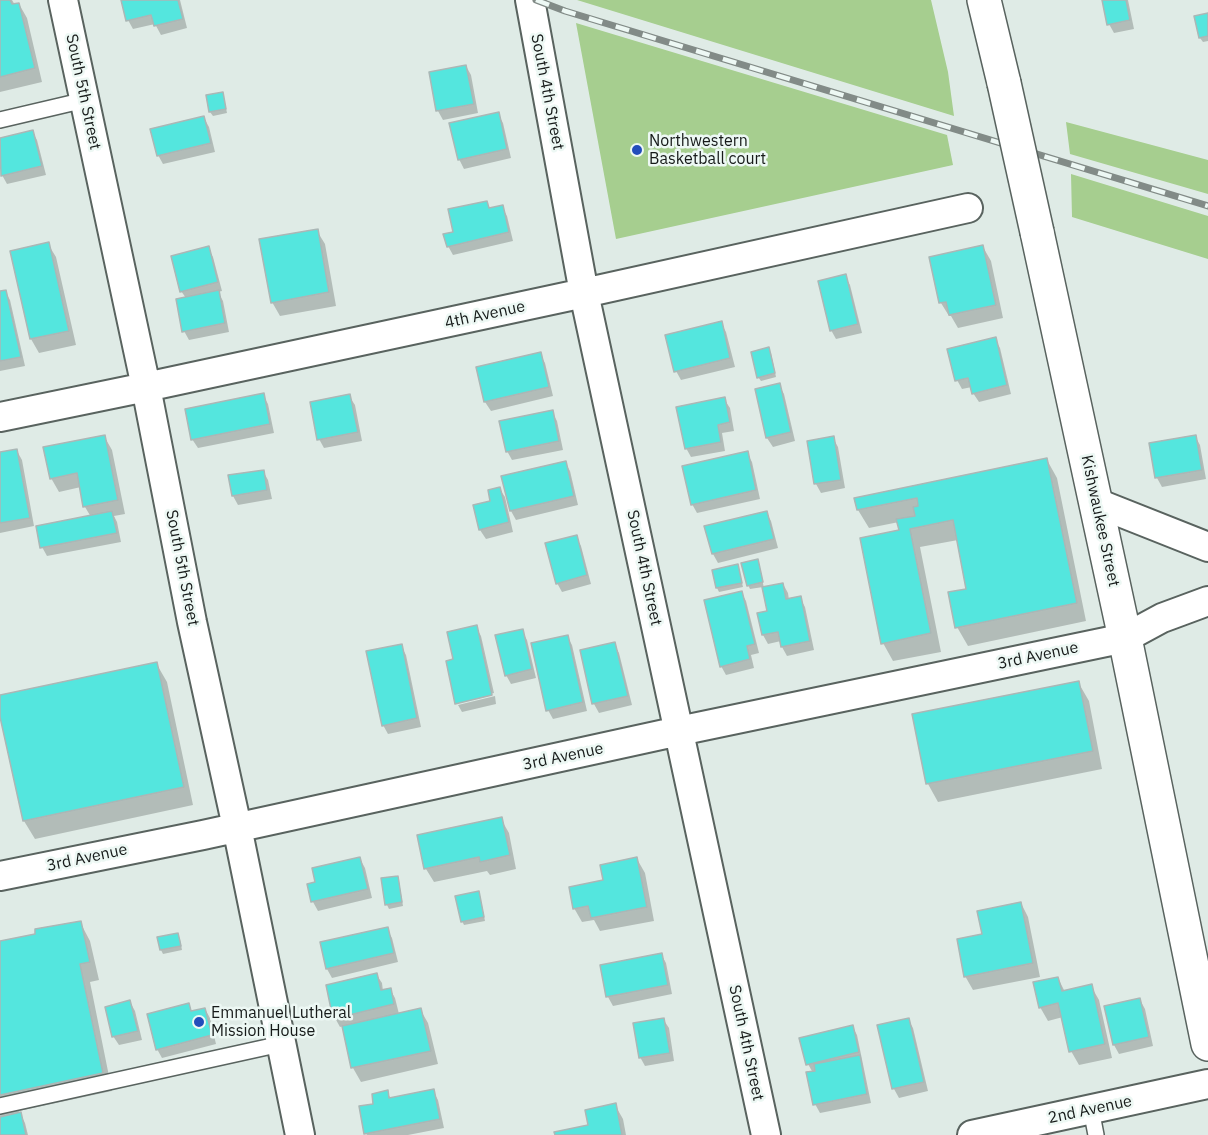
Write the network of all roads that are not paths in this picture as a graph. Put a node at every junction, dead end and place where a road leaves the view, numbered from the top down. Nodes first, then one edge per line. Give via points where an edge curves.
1 (63, 0) edge
2 (530, 0) edge
3 (984, 0) edge
4 (85, 99) junction
5 (0, 120) edge
6 (968, 208) dead end
7 (584, 293) junction
8 (146, 387) junction
9 (0, 417) edge
10 (1097, 503) junction
11 (1208, 547) edge
12 (1208, 601) edge
13 (1125, 638) junction
14 (679, 731) junction
15 (237, 827) junction
16 (0, 876) edge
17 (281, 1044) junction
18 (1208, 1044) edge
19 (1208, 1084) edge
20 (0, 1106) edge
21 (1094, 1122) edge
22 (1009, 1131) edge
23 (300, 1135) edge
24 (766, 1135) edge
25 (972, 1135) edge

1 - 4 street, South 5th Street
2 - 7 street, South 4th Street
3 - 10 main road, Kishwaukee Street, bridge
4 - 5 lane
4 - 8 street, South 5th Street
6 - 7 street, 4th Avenue
7 - 8 street, 4th Avenue
7 - 14 street, South 4th Street
8 - 9 street, 4th Avenue
8 - 15 street, South 5th Street
10 - 11 street
10 - 13 main road, Kishwaukee Street
12 - 13 street, 3rd Avenue via 1162,618
13 - 14 street, 3rd Avenue
13 - 18 main road, Kishwaukee Street
14 - 15 street, 3rd Avenue
14 - 24 street, South 4th Street
15 - 16 street, 3rd Avenue
15 - 17 street, South 5th Street
17 - 20 lane
17 - 23 street, South 5th Street
19 - 21 street, 2nd Avenue
21 - 22 street, 2nd Avenue
22 - 25 street, 2nd Avenue

